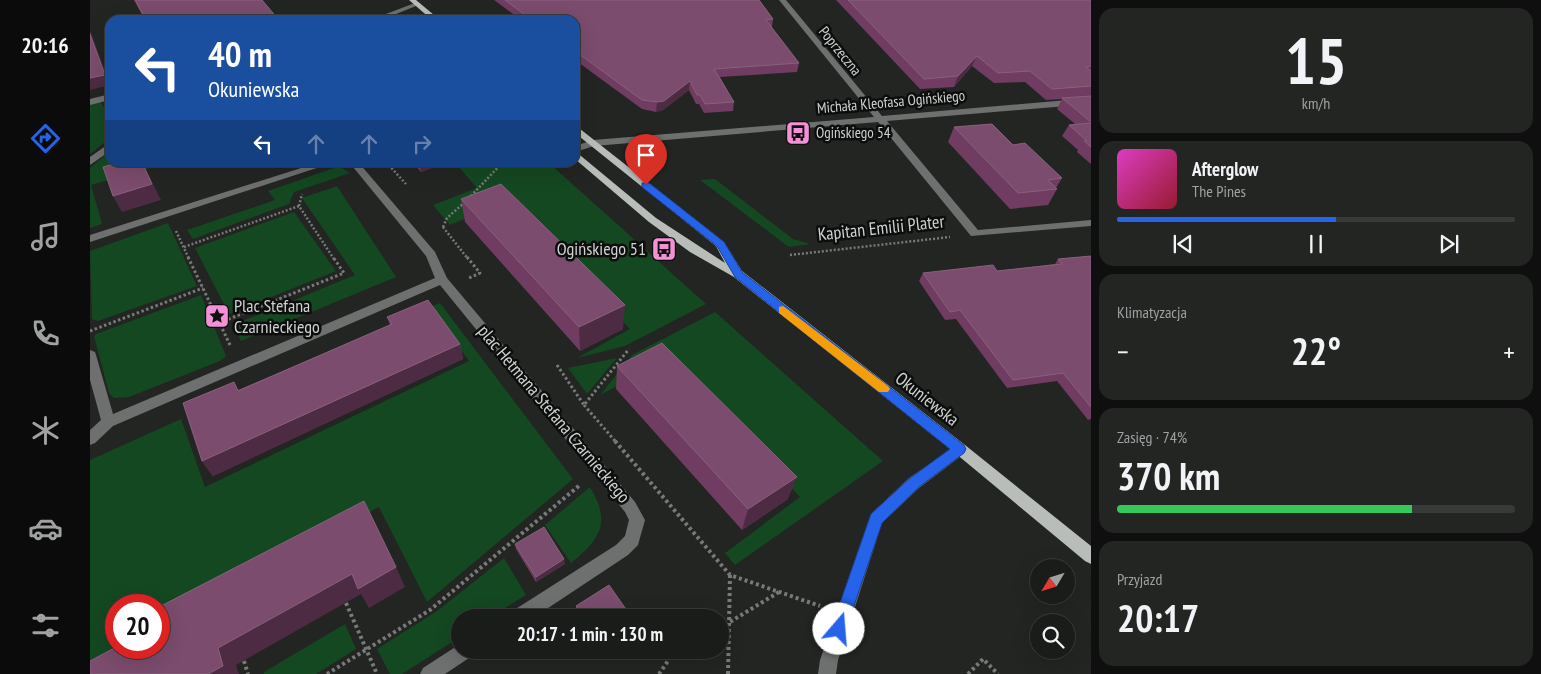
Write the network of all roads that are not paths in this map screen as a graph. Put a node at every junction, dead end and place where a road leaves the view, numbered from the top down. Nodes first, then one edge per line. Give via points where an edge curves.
1 (782, 0) edge
2 (415, 2) edge
3 (387, 15) edge
4 (430, 15) edge
5 (105, 99) edge
6 (1091, 101) edge
7 (90, 102) edge
8 (878, 119) junction
9 (580, 132) edge
10 (593, 143) junction
11 (580, 147) edge
12 (105, 150) edge
13 (580, 159) edge
14 (90, 162) edge
15 (315, 167) edge
16 (358, 167) edge
17 (1091, 223) edge
18 (90, 239) edge
19 (738, 274) junction
20 (442, 280) junction
21 (90, 354) edge
22 (108, 422) junction
23 (90, 439) edge
24 (960, 449) junction
25 (1091, 556) edge
26 (531, 609) edge
27 (452, 659) edge
28 (429, 674) edge
29 (827, 674) edge

1 - 8 street, Poprzeczna
2 - 3 street
2 - 4 main road
5 - 7 street
6 - 8 street, Michała Kleofasa Ogińskiego
8 - 10 street, Michała Kleofasa Ogińskiego
8 - 17 street, Kapitan Emilii Plater via 975,234
9 - 10 main road, Okuniewska
10 - 11 street, Michała Kleofasa Ogińskiego
10 - 19 main road, Okuniewska via 720,244
12 - 14 street
13 - 19 main road, Okuniewska via 605,182 702,256
15 - 18 street
16 - 20 street, plac Hetmana Stefana Czarnieckiego via 431,255
19 - 24 main road, Okuniewska
20 - 22 street
20 - 26 street, plac Hetmana Stefana Czarnieckiego via 630,506 638,520 632,540 622,550
21 - 22 street
22 - 23 street
24 - 25 main road, Okuniewska
24 - 29 street via 914,483 876,519 828,660
27 - 28 street

